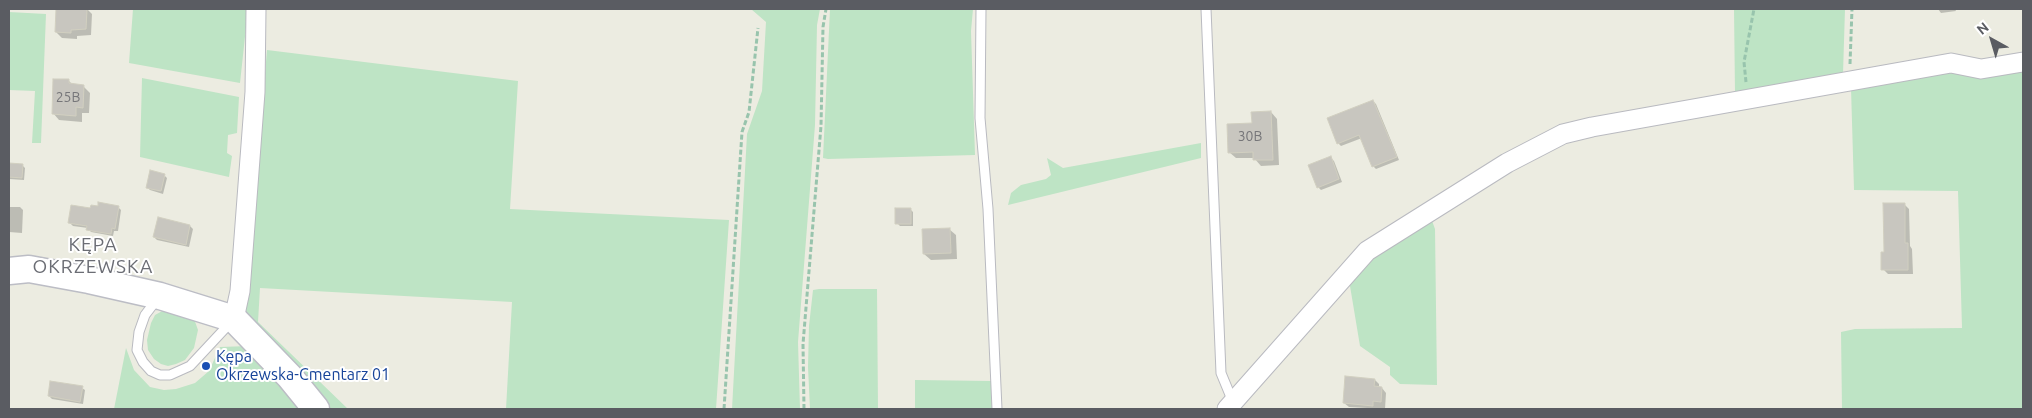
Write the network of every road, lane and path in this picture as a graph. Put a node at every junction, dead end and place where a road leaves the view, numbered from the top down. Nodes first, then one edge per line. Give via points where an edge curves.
1 (256, 9) edge
2 (826, 9) edge
3 (981, 9) edge
4 (1206, 9) edge
5 (1754, 9) edge
6 (1852, 9) edge
7 (758, 28) dead end
8 (2023, 62) edge
9 (1849, 82) junction
10 (1748, 100) junction
11 (9, 271) edge
12 (160, 296) junction
13 (234, 319) junction
14 (1230, 406) edge
15 (316, 409) edge
16 (724, 409) edge
17 (804, 409) edge
18 (996, 409) edge

1 - 13 street via 255,92 240,291
2 - 17 path via 822,126 803,344
3 - 18 lane via 980,118 988,209
4 - 14 lane via 1221,373
5 - 10 path via 1744,62
6 - 9 path
7 - 16 path via 750,112 742,132
8 - 9 street via 1981,69 1951,64
9 - 10 street
10 - 14 street via 1578,130 1563,134 1507,163 1367,251
11 - 12 street via 29,269
12 - 13 street
12 - 13 lane via 145,314 138,350 143,362 160,375 170,375 190,366
13 - 15 street

